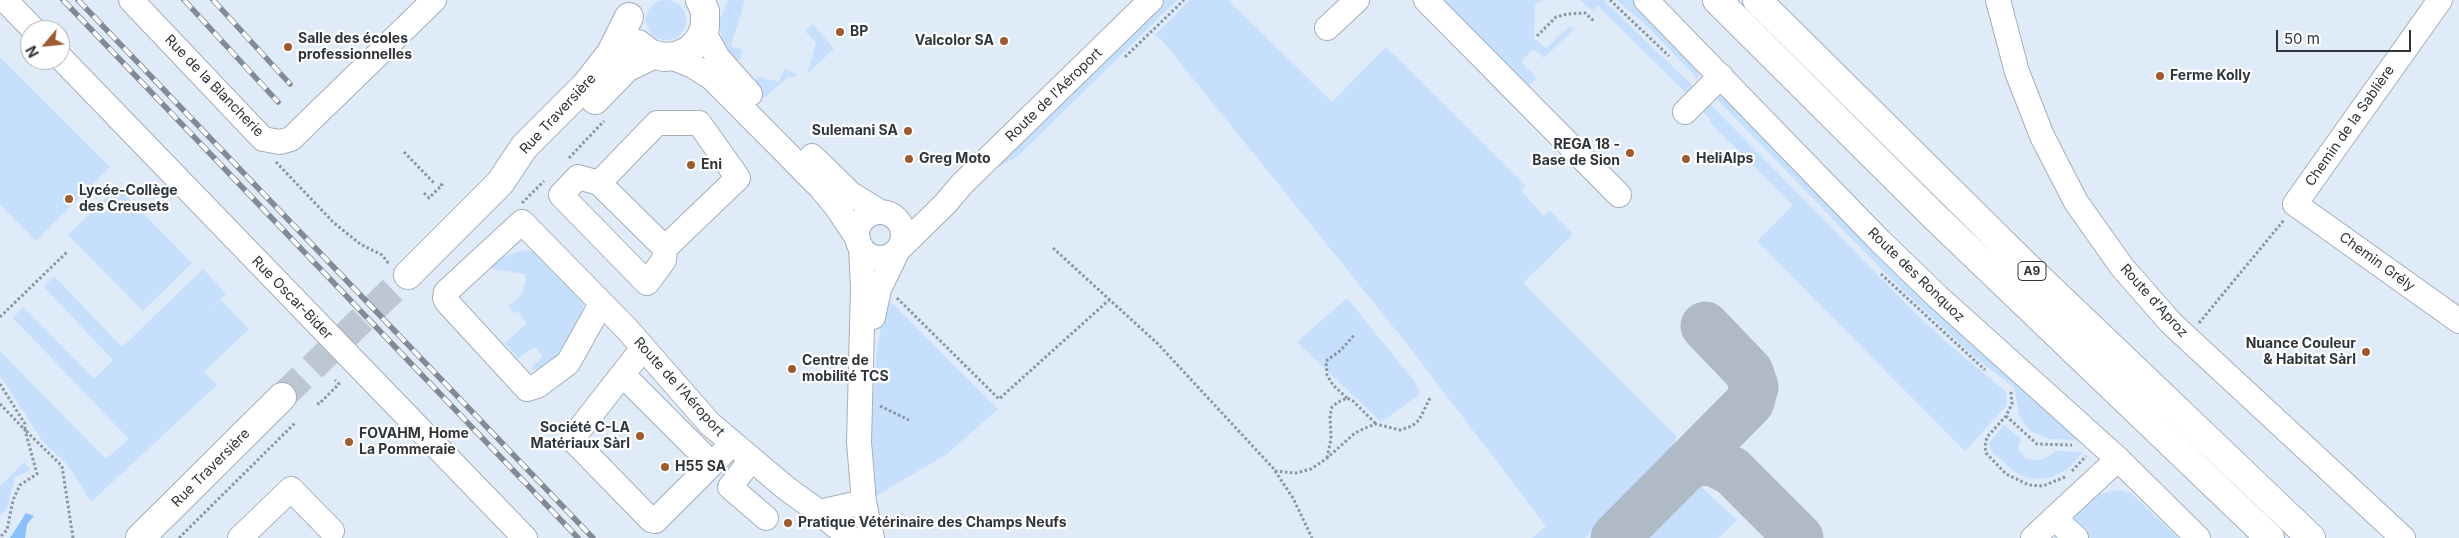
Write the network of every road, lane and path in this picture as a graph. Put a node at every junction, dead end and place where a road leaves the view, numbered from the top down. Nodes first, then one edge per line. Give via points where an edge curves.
1 (5, 0) edge
2 (131, 0) edge
3 (434, 0) edge
4 (1151, 0) edge
5 (1357, 0) edge
6 (1426, 0) edge
7 (1646, 0) edge
8 (1718, 0) edge
9 (1757, 0) edge
10 (1998, 0) edge
11 (2440, 0) edge
12 (703, 1) edge
13 (631, 9) edge
14 (24, 20) edge
15 (1595, 22) dead end
16 (1327, 28) dead end
17 (703, 32) junction
18 (1538, 36) dead end
19 (662, 56) junction
20 (70, 67) edge
21 (1721, 76) junction
22 (1684, 112) dead end
23 (404, 152) dead end
24 (288, 174) dead end
25 (434, 183) dead end
26 (500, 183) junction
27 (599, 183) junction
28 (440, 184) dead end
29 (956, 190) junction
30 (424, 193) dead end
31 (1619, 195) dead end
32 (2295, 204) junction
33 (884, 213) junction
34 (859, 243) junction
35 (665, 248) junction
36 (1053, 248) dead end
37 (898, 250) junction
38 (68, 251) dead end
39 (402, 273) joint
40 (892, 294) dead end
41 (1109, 300) junction
42 (601, 304) junction
43 (0, 316) edge
44 (2459, 321) edge
45 (2194, 330) dead end
46 (1355, 334) dead end
47 (643, 348) junction
48 (862, 370) junction
49 (623, 375) junction
50 (336, 380) dead end
51 (0, 384) edge
52 (1431, 396) dead end
53 (282, 397) tunnel mouth
54 (861, 398) junction
55 (1347, 398) junction
56 (317, 403) dead end
57 (0, 404) edge
58 (909, 420) dead end
59 (295, 422) dead end
60 (1376, 424) junction
61 (24, 430) junction
62 (732, 444) junction
63 (2081, 445) dead end
64 (1326, 459) junction
65 (751, 460) junction
66 (712, 464) junction
67 (2112, 464) junction
68 (1275, 471) junction
69 (864, 502) junction
70 (819, 512) junction
71 (766, 518) dead end
72 (2056, 530) edge
73 (332, 531) dead end
74 (0, 537) edge
75 (73, 538) edge
76 (140, 538) edge
77 (179, 538) edge
78 (240, 538) edge
79 (525, 538) edge
80 (850, 538) edge
81 (872, 538) edge
82 (1312, 538) edge
83 (2198, 538) edge
84 (2270, 538) edge
85 (2311, 538) edge
86 (2403, 538) edge

1 - 14 street
2 - 3 street, Rue de la Blancherie via 263,139 280,142 291,139
4 - 29 street, Route de l'Aéroport
5 - 16 street
6 - 31 street
7 - 21 street, Route des Ronquoz
8 - 84 main road, A9 via 1934,216
9 - 85 main road, A9 via 2023,263
10 - 86 street, Route d'Aproz via 2017,72 2042,136 2076,202 2122,267 2171,323
11 - 32 street, Chemin de la Sablière
12 - 17 main road via 706,19
13 - 19 main road via 630,29 636,41
13 - 26 main road, Rue Traversière via 602,67 524,147
15 - 18 path via 1585,13 1567,14 1556,17
17 - 19 main road, Rue Traversière via 690,50
17 - 33 street via 718,58 742,86 844,187 867,205
19 - 26 main road, Rue Traversière via 637,61 617,76 541,154
19 - 34 street, Route de l'Aéroport via 693,66 712,78 820,187
20 - 79 street, Rue Oscar-Bider
21 - 22 street
21 - 67 street, Route des Ronquoz via 1880,242
23 - 25 path
24 - 39 path via 333,222 360,244 382,255
26 - 39 main road, Rue Traversière
27 - 35 street
27 - 35 street via 578,177 561,195 647,283 664,260
27 - 35 street via 657,123 699,122 738,178
28 - 30 path via 442,186 429,198
29 - 33 street, Route de l'Aéroport via 928,206
29 - 37 street, Route de l'Aéroport
32 - 44 street, Chemin Grély
32 - 45 path
33 - 34 street via 874,213 863,220 859,226
33 - 37 street via 899,222 902,228 904,236
34 - 37 street via 865,252 878,258 891,256
34 - 48 street, Route de l'Aéroport via 863,288
36 - 41 path
37 - 48 street, Route de l'Aéroport via 878,289
38 - 43 path
40 - 41 path via 999,399
41 - 68 path via 1158,344
42 - 42 street, Route de l'Aéroport via 522,222 446,292 445,298 527,389 537,386 568,363
42 - 47 street, Route de l'Aéroport
46 - 55 path via 1326,361 1327,376
47 - 49 street
47 - 62 street, Route de l'Aéroport via 710,424
48 - 54 street, Route de l'Aéroport
49 - 66 street
49 - 66 street via 574,439 651,520 658,518
50 - 56 path via 339,384
51 - 61 path via 24,424
52 - 60 path via 1419,420 1412,426 1400,430
53 - 76 main road, Rue Traversière
54 - 58 path
54 - 69 street, Route de l'Aéroport via 859,442
55 - 60 path
55 - 64 path via 1332,407 1331,439
57 - 61 path
59 - 77 path
60 - 64 path via 1355,433
61 - 74 path via 37,474 20,485 13,500 7,530
61 - 75 path via 62,466
62 - 65 street, Route de l'Aéroport
62 - 66 street
63 - 67 path via 2037,444 2006,416 1987,437 1985,450 2011,477 2029,485 2044,486 2065,478 2087,453
64 - 68 path via 1311,469 1296,473
65 - 70 street, Route de l'Aéroport
65 - 71 street via 730,487
67 - 72 street
67 - 83 street, Route des Ronquoz
68 - 82 path via 1293,498
69 - 70 street
69 - 81 street, Route de l'Aéroport
70 - 80 street, Route de l'Aéroport
73 - 78 street via 292,489

